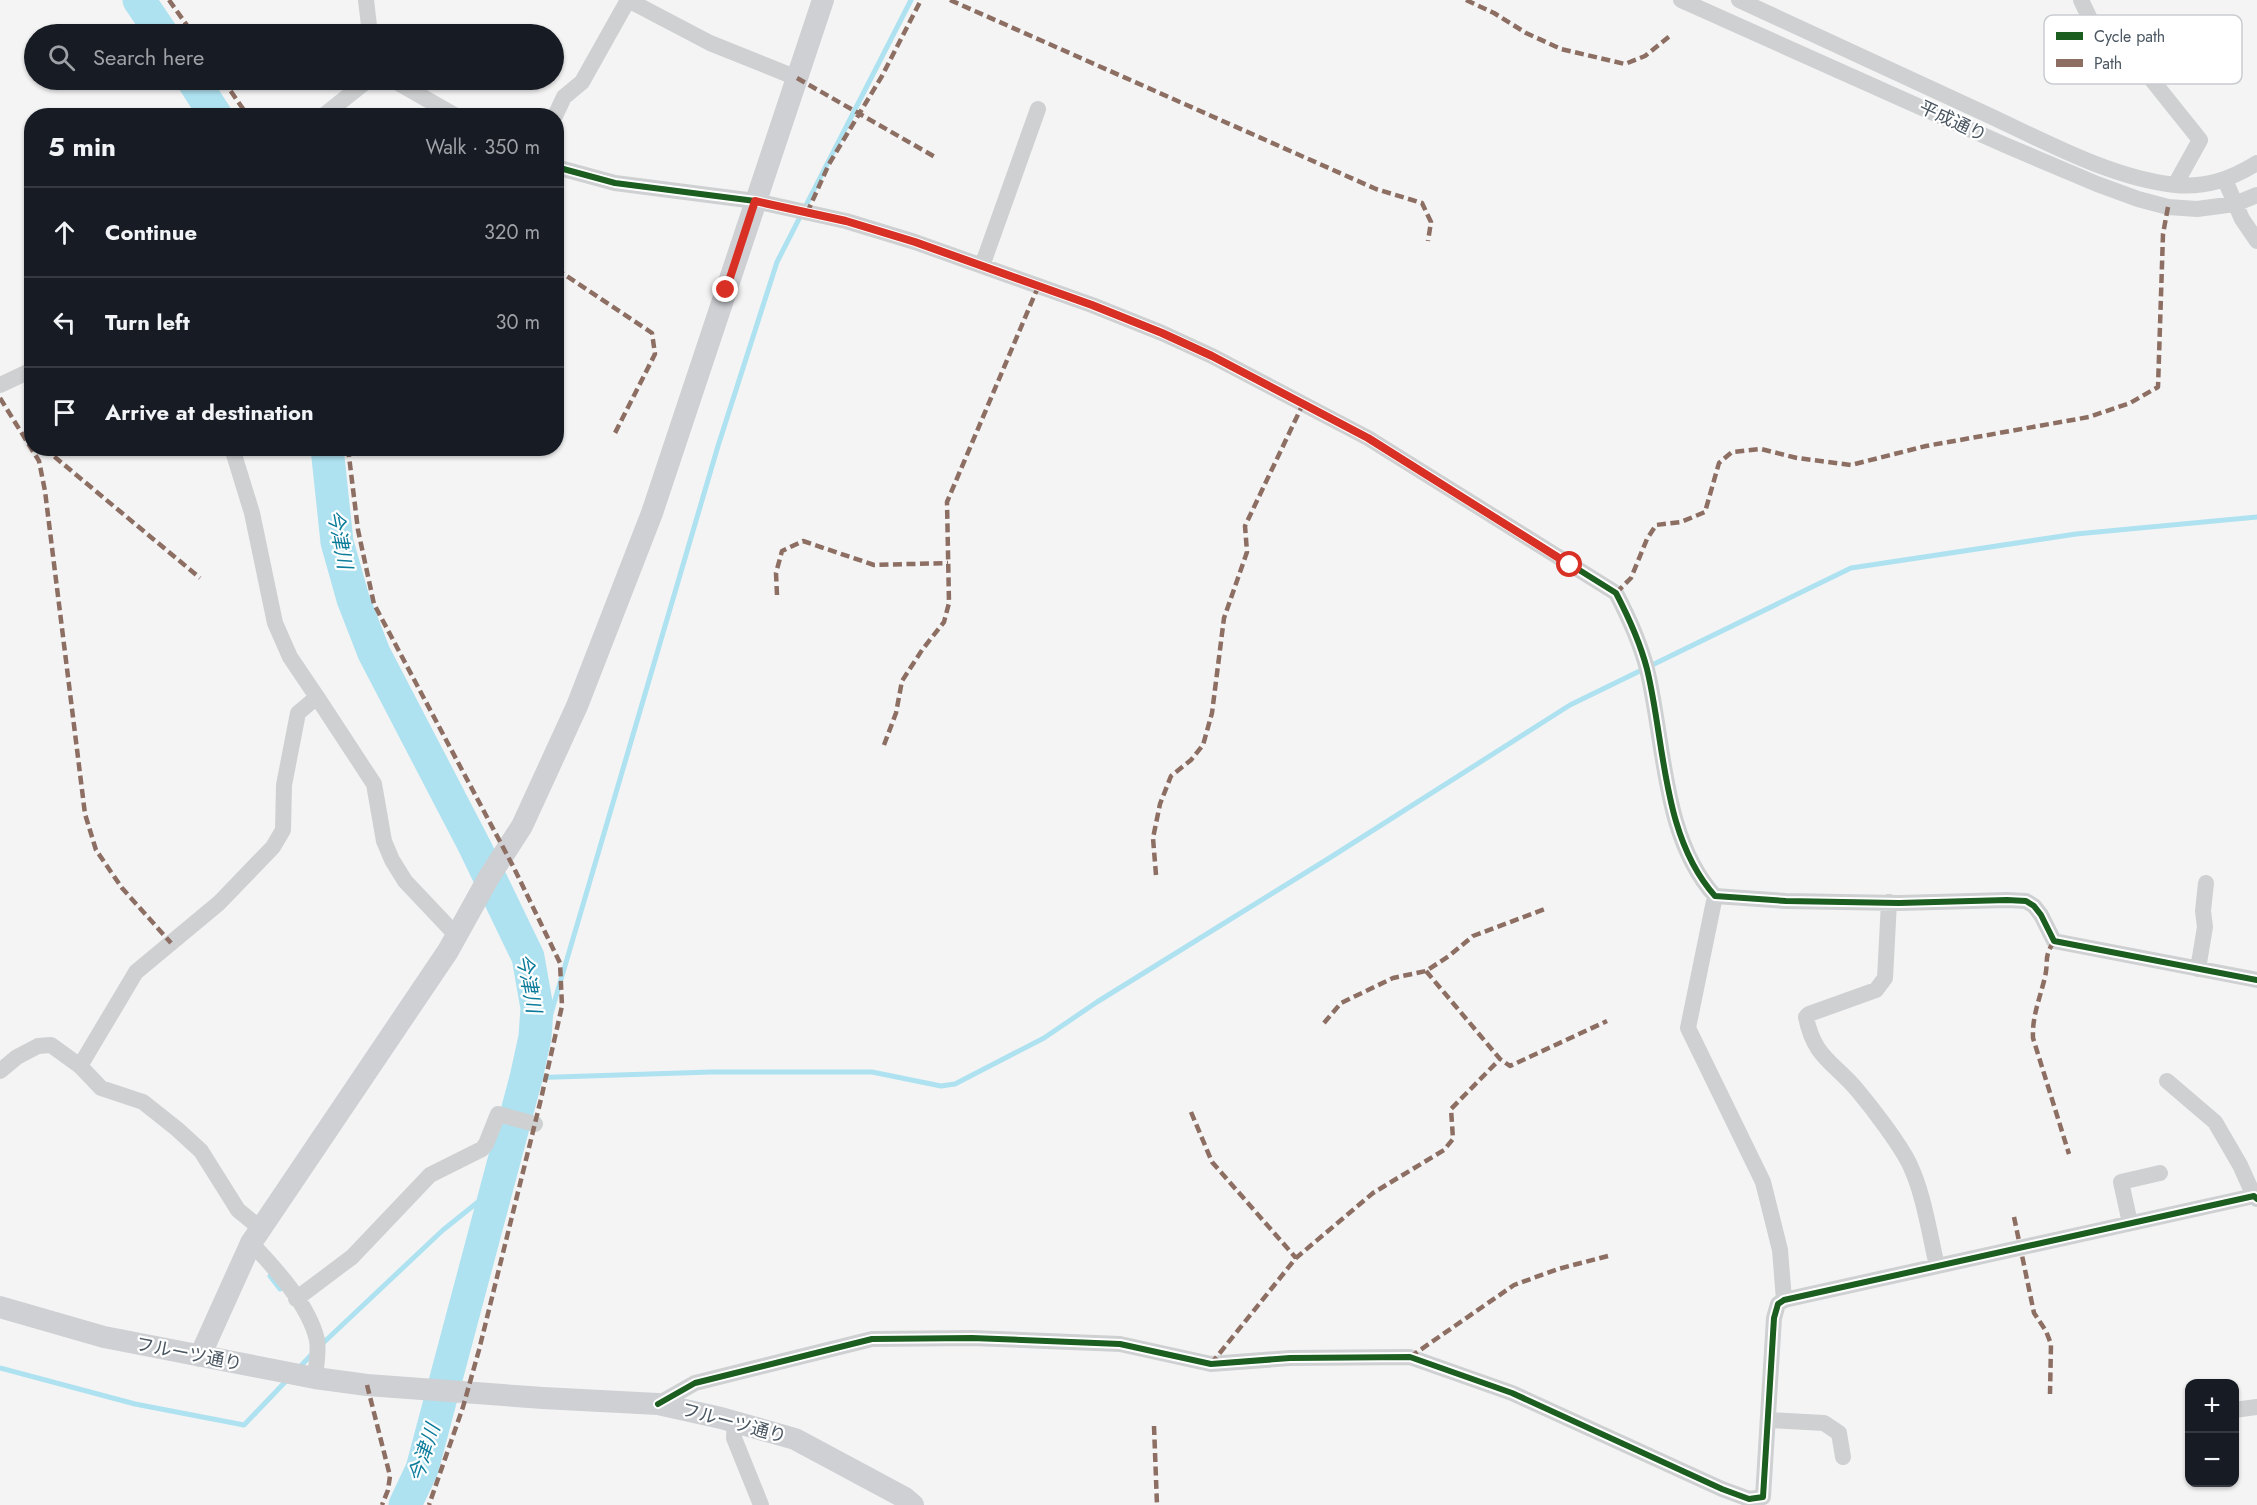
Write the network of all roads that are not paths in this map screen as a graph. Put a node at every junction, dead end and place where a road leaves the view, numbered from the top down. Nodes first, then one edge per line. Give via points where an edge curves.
1 (366, 0) edge
2 (823, 0) edge
3 (1681, 0) edge
4 (1737, 0) edge
5 (2081, 0) edge
6 (1715, 15) junction
7 (2088, 15) edge
8 (369, 24) edge
9 (797, 78) junction
10 (2155, 84) edge
11 (356, 90) edge
12 (410, 90) edge
13 (333, 108) edge
14 (442, 108) edge
15 (559, 108) edge
16 (1038, 109) dead end
17 (2257, 163) edge
18 (564, 169) edge
19 (2225, 180) junction
20 (2175, 185) junction
21 (2257, 195) edge
22 (755, 201) junction
23 (2235, 204) junction
24 (2257, 241) edge
25 (982, 266) junction
26 (24, 374) edge
27 (0, 385) edge
28 (234, 456) edge
29 (317, 697) junction
30 (2206, 883) dead end
31 (1715, 896) junction
32 (1889, 902) junction
33 (457, 934) junction
34 (2198, 969) junction
35 (2257, 980) edge
36 (80, 1065) junction
37 (0, 1071) edge
38 (2167, 1081) dead end
39 (535, 1124) dead end
40 (2160, 1173) dead end
41 (2255, 1197) edge
42 (2130, 1224) junction
43 (255, 1236) junction
44 (1937, 1266) junction
45 (296, 1299) junction
46 (1784, 1300) junction
47 (0, 1307) edge
48 (200, 1356) junction
49 (315, 1378) junction
50 (658, 1404) junction
51 (2257, 1407) edge
52 (2239, 1409) edge
53 (1769, 1420) junction
54 (735, 1423) junction
55 (1843, 1457) dead end
56 (761, 1505) edge
57 (913, 1505) edge

1 - 8 street
2 - 9 street
3 - 6 street, 平成通り
4 - 6 street
4 - 20 street, 平成通り via 2103,167 2134,178
5 - 7 street
6 - 23 street, 平成通り via 2107,188 2168,207 2197,209
9 - 15 street via 710,43 628,0 582,82 564,97
9 - 22 street
10 - 20 street via 2200,140
11 - 13 street
12 - 14 street
16 - 25 street
17 - 19 street, 平成通り
18 - 22 street via 615,183
19 - 20 street, 平成通り via 2206,185
19 - 23 street
21 - 23 street, 平成通り
22 - 25 street via 846,221
22 - 33 street via 652,513 577,706 522,826
23 - 24 street
25 - 31 street via 1102,309 1212,356 1368,438 1616,592 1636,633 1647,670 1676,826 1689,859
26 - 27 street
28 - 29 street via 252,513 275,623 290,657
29 - 33 street via 374,784 384,841 392,860 405,881
29 - 36 street via 298,713 284,785 282,830 273,847 219,903 136,972
30 - 34 street via 2204,940
31 - 32 street
31 - 46 street via 1688,1028 1763,1182 1780,1250
32 - 34 street via 2026,901 2041,915 2054,940
32 - 44 street via 1885,978 1876,990 1806,1017 1820,1054 1858,1090 1908,1162 1919,1190
33 - 43 street
34 - 35 street
36 - 37 street via 51,1045 38,1046
36 - 43 street via 101,1088 143,1102 201,1151
38 - 41 street via 2215,1122
39 - 45 street via 498,1114 482,1149 430,1175 352,1257
40 - 42 street via 2121,1182
41 - 42 street
42 - 44 street
43 - 45 street
43 - 48 street
44 - 46 street
45 - 49 street via 311,1320 317,1343
46 - 53 street via 1778,1304 1774,1318
47 - 48 street, フルーツ通り via 104,1337
48 - 49 street, フルーツ通り
49 - 50 street, フルーツ通り
50 - 53 street via 695,1383 872,1339 972,1338 1120,1344 1211,1364 1290,1358 1410,1357 1512,1393 1749,1498 1763,1497
50 - 54 street, フルーツ通り
51 - 52 street
53 - 55 street via 1824,1423 1839,1433
54 - 56 street via 734,1438
54 - 57 street, フルーツ通り via 795,1439

